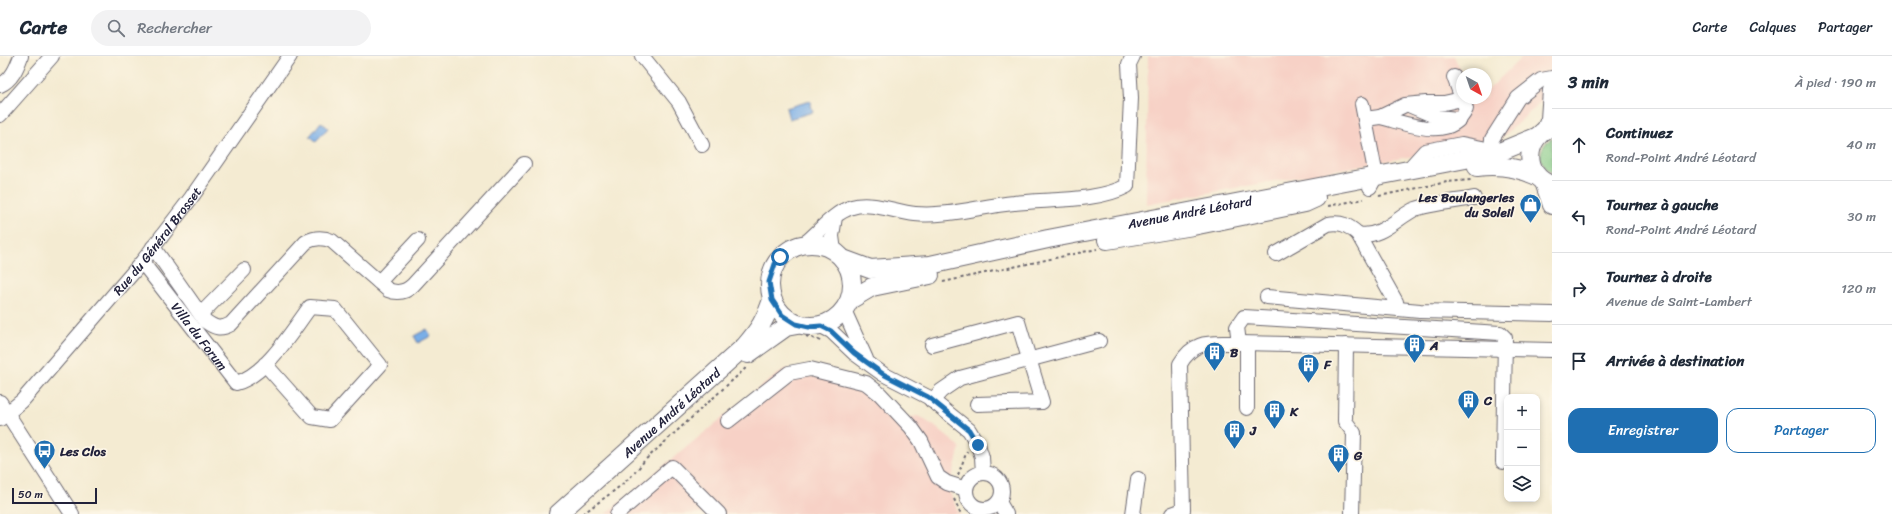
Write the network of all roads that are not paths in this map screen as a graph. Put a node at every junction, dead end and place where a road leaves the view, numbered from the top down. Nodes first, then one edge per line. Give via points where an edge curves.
1 (21, 56) edge
2 (52, 56) edge
3 (290, 56) edge
4 (642, 56) edge
5 (1133, 56) edge
6 (1454, 78) dead end
7 (1552, 78) edge
8 (0, 84) edge
9 (1456, 84) edge
10 (1552, 90) edge
11 (1456, 101) edge
12 (1362, 104) dead end
13 (1464, 104) edge
14 (1405, 105) junction
15 (0, 116) edge
16 (1380, 117) junction
17 (1461, 119) junction
18 (1365, 120) junction
19 (1545, 131) edge
20 (702, 145) dead end
21 (1490, 154) junction
22 (524, 164) dead end
23 (1544, 181) edge
24 (1373, 182) junction
25 (1474, 198) dead end
26 (1552, 205) edge
27 (835, 217) junction
28 (1358, 234) junction
29 (418, 240) dead end
30 (804, 244) junction
31 (154, 247) junction
32 (1276, 254) dead end
33 (838, 255) junction
34 (142, 262) junction
35 (244, 270) dead end
36 (379, 282) junction
37 (1267, 297) dead end
38 (772, 300) junction
39 (847, 305) junction
40 (1397, 308) junction
41 (201, 314) junction
42 (1552, 314) edge
43 (821, 326) junction
44 (800, 330) junction
45 (1099, 341) dead end
46 (1243, 344) junction
47 (932, 345) dead end
48 (1346, 345) junction
49 (1505, 348) junction
50 (1552, 350) edge
51 (1030, 360) junction
52 (265, 364) junction
53 (869, 364) junction
54 (932, 401) junction
55 (978, 404) dead end
56 (1247, 408) dead end
57 (3, 411) edge
58 (728, 421) dead end
59 (1503, 462) dead end
60 (983, 473) junction
61 (1138, 478) dead end
62 (960, 492) junction
63 (1002, 508) edge
64 (975, 511) edge
65 (72, 514) edge
66 (558, 514) edge
67 (571, 514) edge
68 (617, 514) edge
69 (719, 514) edge
70 (1133, 514) edge
71 (1172, 514) edge
72 (1352, 514) edge

1 - 8 street via 14,72
2 - 15 street
3 - 31 street, Rue du Général Brosset
4 - 20 street via 679,102
5 - 27 street via 1129,64 1131,98 1127,186 1115,192 1045,202 1016,202 937,214 914,214 869,206 853,206
6 - 9 street
7 - 21 street via 1540,80 1518,98 1492,139
10 - 19 main road via 1550,119
11 - 14 street
12 - 18 street
13 - 17 street via 1466,109
14 - 16 street
14 - 17 street via 1419,108 1437,117
16 - 17 street via 1429,129 1449,126
16 - 18 street
18 - 24 street
19 - 21 main road, Avenue André Léotard via 1515,147
19 - 23 main road via 1530,153 1532,169
21 - 24 main road, Avenue André Léotard via 1406,171
22 - 36 street via 408,290 397,293
23 - 24 main road, Avenue André Léotard via 1527,171 1493,165
23 - 26 main road
24 - 33 main road, Avenue André Léotard via 1048,239 930,265 870,269
24 - 39 main road, Avenue André Léotard via 1305,203 892,282 872,287
25 - 28 street via 1414,210 1375,234
27 - 30 street
27 - 33 street via 832,236
28 - 32 street via 1338,222 1328,224
28 - 40 street
29 - 36 street
30 - 33 main road via 820,245
30 - 38 main road via 787,251 775,264 769,282
31 - 34 street, Rue du Général Brosset
31 - 41 street
33 - 39 main road via 852,278
34 - 52 street, Villa du Forum via 236,383 243,381
34 - 57 street, Rue du Général Brosset via 22,401
35 - 41 street
36 - 41 street via 332,241 321,237 314,238 306,242 231,324 215,328
37 - 40 street
38 - 44 main road via 782,315
38 - 66 main road, Avenue André Léotard via 759,330 745,346
39 - 43 main road via 838,317
39 - 53 street via 856,340
40 - 42 street
43 - 44 main road
43 - 53 street via 831,331
44 - 67 main road, Avenue André Léotard via 786,328 751,352
45 - 51 street
46 - 48 street
46 - 49 street via 1237,328 1244,317 1500,332 1505,338
46 - 56 street
46 - 71 street via 1197,345 1186,353 1180,364 1183,510
47 - 51 street via 1018,322
48 - 49 street
48 - 72 street via 1345,422 1354,433
49 - 50 street
49 - 59 street
51 - 54 street via 960,378 941,391
51 - 55 street via 1042,402
52 - 52 street, Villa du Forum via 312,417 330,420 380,365 335,309 310,307
53 - 54 street
54 - 60 street via 969,430 982,457
57 - 65 street
58 - 62 street via 784,375 795,371 810,369 866,383 911,427 921,441 938,477
60 - 62 street via 973,476
60 - 63 street via 990,474 1000,481 1003,492
61 - 70 street
62 - 64 street
63 - 64 street
68 - 69 street via 672,467

